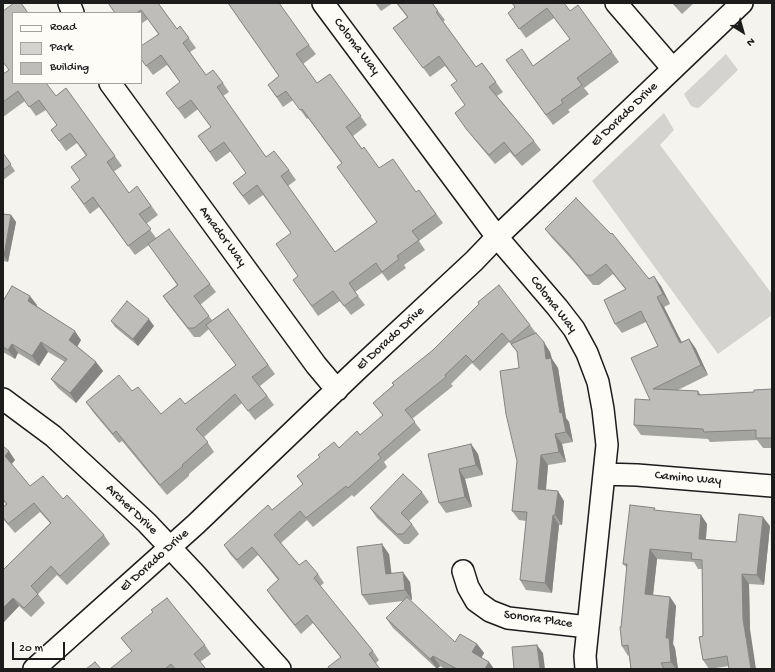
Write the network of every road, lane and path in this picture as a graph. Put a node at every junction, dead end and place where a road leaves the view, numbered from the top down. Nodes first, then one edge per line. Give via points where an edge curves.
1 (323, 3) edge
2 (616, 3) edge
3 (742, 3) edge
4 (673, 68) junction
5 (111, 84) edge
6 (497, 236) junction
7 (337, 390) junction
8 (3, 399) edge
9 (604, 474) junction
10 (772, 486) edge
11 (170, 548) junction
12 (463, 571) dead end
13 (588, 627) junction
14 (34, 669) edge
15 (280, 669) edge
16 (586, 669) edge

1 - 6 street, Coloma Way
2 - 4 street
3 - 4 street, El Dorado Drive
4 - 6 street, El Dorado Drive
5 - 7 street, Amador Way via 316,365
6 - 7 street, El Dorado Drive via 474,261
6 - 9 street, Coloma Way via 558,307 587,353 598,382 603,409 607,445
7 - 11 street, El Dorado Drive
8 - 11 street, Archer Drive via 53,436 147,523
9 - 10 street, Camino Way
9 - 13 street, Coloma Way
11 - 14 street, El Dorado Drive
11 - 15 street, Archer Drive
12 - 13 street, Sonora Place via 476,601 490,611 508,618
13 - 16 street, Coloma Way

